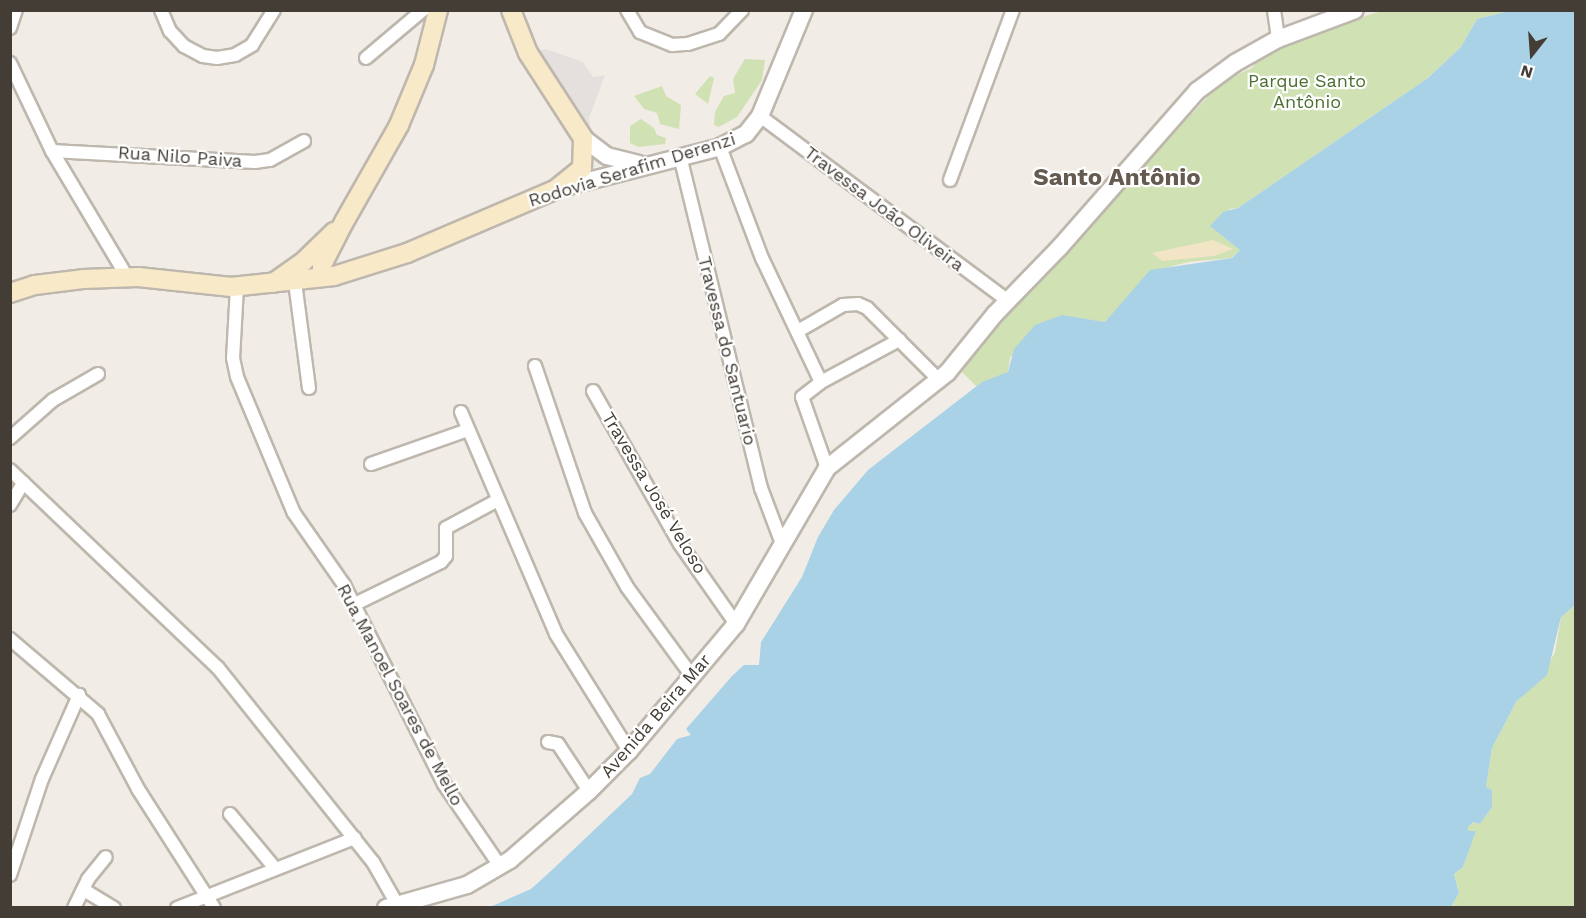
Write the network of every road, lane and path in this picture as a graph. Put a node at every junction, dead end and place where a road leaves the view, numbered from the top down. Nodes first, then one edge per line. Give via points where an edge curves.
1 (16, 10) edge
2 (161, 10) edge
3 (274, 10) edge
4 (423, 10) edge
5 (438, 10) edge
6 (511, 10) edge
7 (627, 10) edge
8 (742, 10) edge
9 (804, 10) edge
10 (1013, 10) edge
11 (1274, 10) edge
12 (1354, 11) edge
13 (10, 28) edge
14 (1278, 39) junction
15 (366, 58) dead end
16 (10, 63) edge
17 (760, 116) junction
18 (583, 138) junction
19 (304, 141) dead end
20 (720, 147) junction
21 (52, 152) junction
22 (680, 156) junction
23 (640, 165) junction
24 (950, 180) dead end
25 (555, 190) junction
26 (344, 222) junction
27 (127, 277) junction
28 (322, 277) junction
29 (295, 282) junction
30 (273, 283) junction
31 (237, 287) junction
32 (10, 293) edge
33 (1008, 301) junction
34 (798, 331) junction
35 (899, 340) junction
36 (535, 366) dead end
37 (98, 374) dead end
38 (939, 380) junction
39 (821, 382) junction
40 (309, 388) dead end
41 (593, 391) dead end
42 (461, 411) dead end
43 (468, 430) junction
44 (10, 438) edge
45 (371, 464) dead end
46 (827, 468) junction
47 (10, 471) edge
48 (23, 483) junction
49 (498, 500) junction
50 (10, 505) edge
51 (782, 544) junction
52 (355, 604) junction
53 (736, 624) junction
54 (10, 639) edge
55 (692, 676) junction
56 (79, 695) junction
57 (548, 742) dead end
58 (629, 751) junction
59 (589, 791) junction
60 (230, 814) dead end
61 (355, 838) junction
62 (106, 857) dead end
63 (500, 866) junction
64 (274, 867) junction
65 (10, 875) edge
66 (86, 884) junction
67 (207, 894) junction
68 (392, 906) edge
69 (74, 908) edge
70 (114, 908) edge
71 (177, 908) edge
72 (214, 908) edge

1 - 13 street
2 - 3 street via 170,31 184,46 203,56 218,58 235,55 252,45
4 - 15 street
5 - 26 main road via 424,65 399,125
6 - 18 main road via 528,53
7 - 8 street via 640,32 672,45 719,34
9 - 17 street, Rodovia Serafim Derenzi
10 - 24 street
11 - 14 street
12 - 14 street
14 - 33 street via 1235,63 1197,92
16 - 21 street
17 - 20 street, Rodovia Serafim Derenzi via 746,134
17 - 33 street, Travessa João Oliveira
18 - 23 street via 607,156
18 - 25 main road via 582,168
19 - 21 street, Rua Nilo Paiva via 277,157 255,162 134,153
20 - 22 street, Rodovia Serafim Derenzi
20 - 34 street via 762,258
21 - 27 street
22 - 23 street, Rodovia Serafim Derenzi
22 - 51 street, Travessa do Santuario via 761,488
23 - 25 street, Rodovia Serafim Derenzi
25 - 28 main road, Rodovia Serafim Derenzi via 407,253
26 - 28 main road via 322,265
26 - 30 main road, Rodovia Serafim Derenzi via 302,263
27 - 31 main road, Rodovia Serafim Derenzi
27 - 32 main road, Rodovia Serafim Derenzi via 35,285
28 - 29 main road, Rodovia Serafim Derenzi
29 - 30 main road, Rodovia Serafim Derenzi
29 - 40 street
30 - 31 main road, Rodovia Serafim Derenzi
31 - 52 street, Rua Manoel Soares de Mello via 233,358 237,377 294,513
33 - 38 street
34 - 35 street via 850,303 867,308
34 - 39 street
35 - 38 street
35 - 39 street
36 - 55 street via 585,513 627,587
37 - 44 street via 52,400
38 - 46 street
39 - 46 street via 806,391 801,402
41 - 53 street, Travessa José Veloso via 680,544
42 - 43 street
43 - 45 street
43 - 49 street
46 - 51 street, Avenida Beira Mar
47 - 48 street
48 - 50 street
48 - 61 street via 211,660
49 - 52 street via 446,528 446,556 441,562
49 - 58 street via 567,656
51 - 53 street, Avenida Beira Mar
52 - 63 street, Rua Manoel Soares de Mello via 444,784
53 - 55 street, Avenida Beira Mar
54 - 56 street via 22,653
55 - 58 street, Avenida Beira Mar
56 - 65 street via 42,779
56 - 67 street via 98,714 138,789
57 - 59 street via 558,744
58 - 59 street, Avenida Beira Mar
59 - 63 street, Avenida Beira Mar
60 - 64 street
61 - 64 street
61 - 68 street
62 - 66 street
63 - 68 street, Avenida Beira Mar via 467,885
64 - 67 street
66 - 69 street
66 - 70 street
67 - 71 street
67 - 72 street

